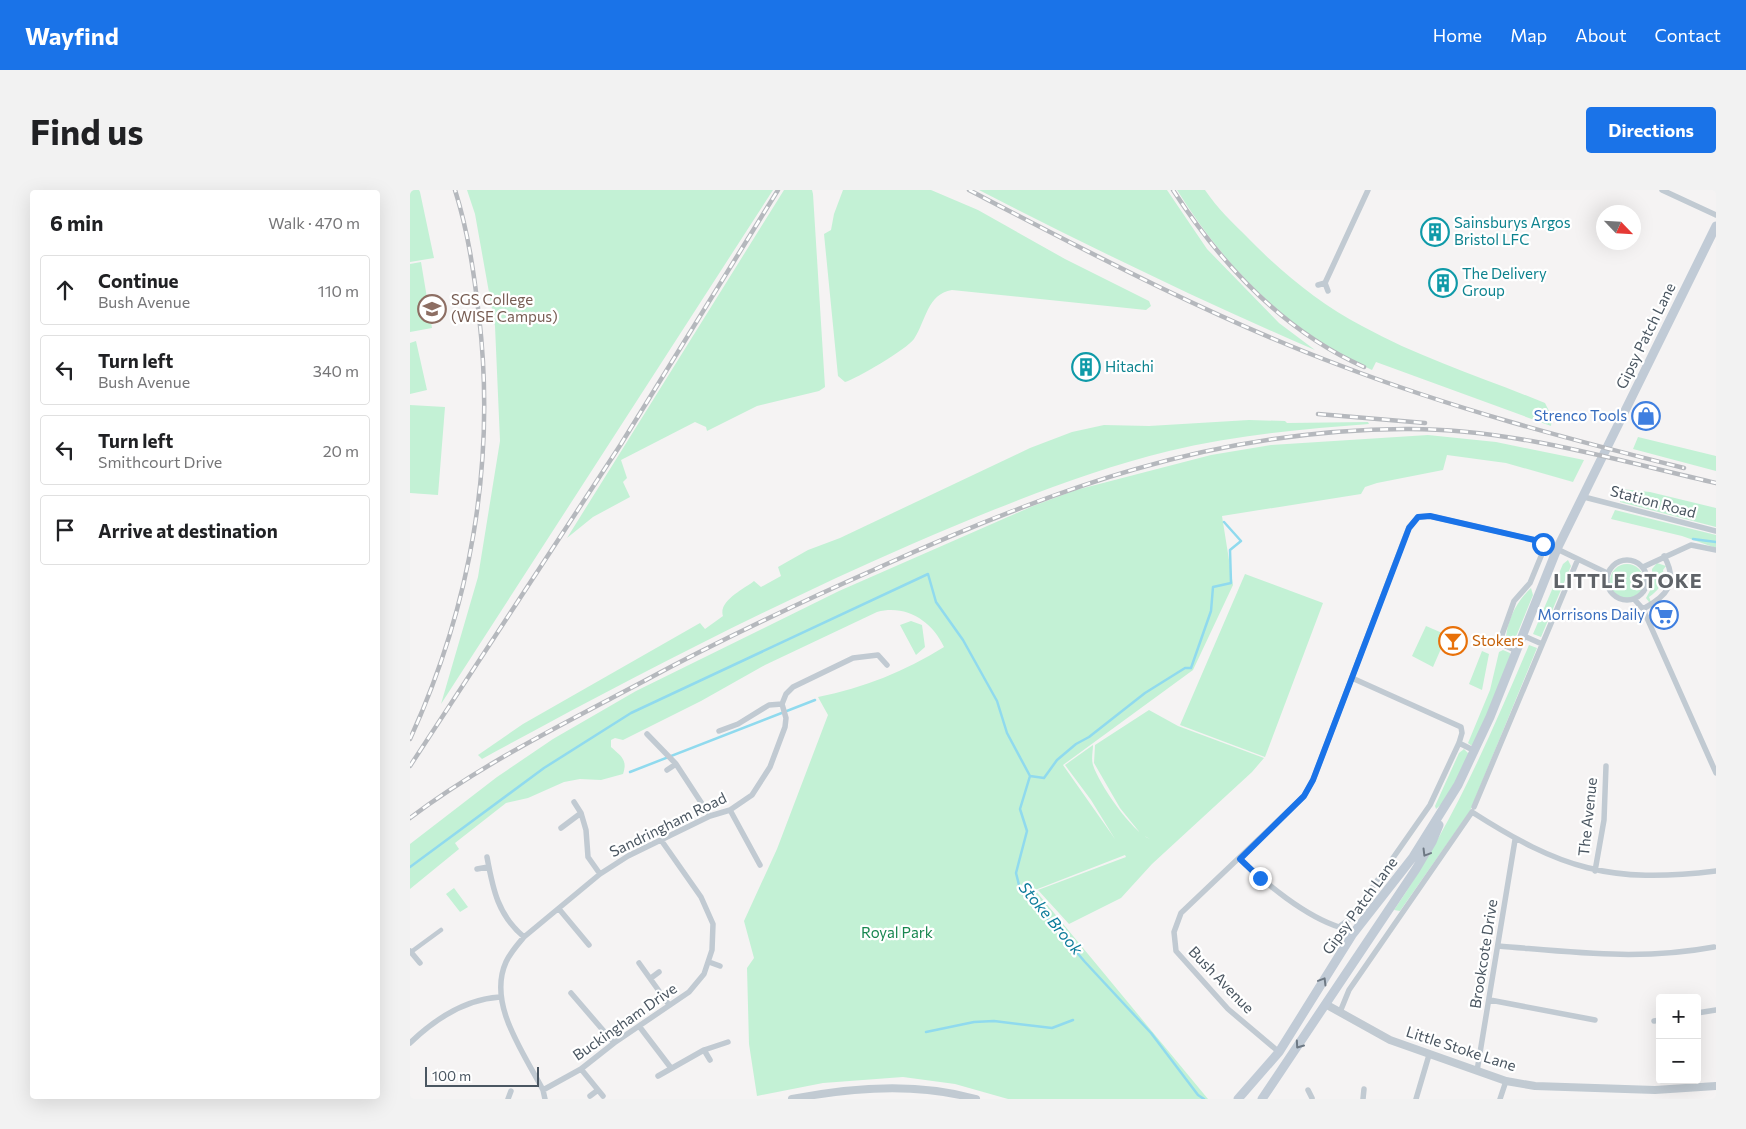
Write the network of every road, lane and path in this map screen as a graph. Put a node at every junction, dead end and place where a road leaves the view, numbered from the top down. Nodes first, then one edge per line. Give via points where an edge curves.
1 (1368, 190) edge
2 (1662, 190) edge
3 (1716, 215) edge
4 (1716, 226) edge
5 (1325, 283) junction
6 (1318, 285) dead end
7 (1328, 291) dead end
8 (1584, 496) junction
9 (1716, 531) edge
10 (1557, 549) junction
11 (1716, 550) edge
12 (1664, 556) junction
13 (1578, 558) junction
14 (1643, 567) junction
15 (1607, 573) junction
16 (1634, 599) junction
17 (1643, 609) junction
18 (1522, 635) junction
19 (1542, 644) junction
20 (880, 648) dead end
21 (1517, 650) junction
22 (878, 655) junction
23 (887, 665) dead end
24 (1352, 678) junction
25 (782, 704) junction
26 (719, 730) dead end
27 (647, 734) dead end
28 (1459, 743) junction
29 (1475, 751) junction
30 (676, 764) junction
31 (1606, 766) dead end
32 (667, 770) dead end
33 (1716, 773) edge
34 (1470, 796) dead end
35 (1477, 798) junction
36 (574, 802) dead end
37 (1445, 808) junction
38 (730, 810) junction
39 (1473, 810) junction
40 (581, 812) junction
41 (710, 816) junction
42 (560, 828) dead end
43 (660, 840) junction
44 (1515, 840) junction
45 (486, 858) dead end
46 (1240, 859) junction
47 (760, 865) dead end
48 (488, 866) junction
49 (477, 869) dead end
50 (1594, 871) junction
51 (1716, 871) edge
52 (600, 874) junction
53 (559, 909) junction
54 (441, 930) dead end
55 (524, 937) junction
56 (589, 945) dead end
57 (1498, 946) junction
58 (1714, 947) dead end
59 (410, 951) edge
60 (709, 962) junction
61 (420, 963) dead end
62 (639, 963) dead end
63 (720, 966) dead end
64 (660, 972) dead end
65 (651, 978) junction
66 (571, 993) dead end
67 (500, 997) junction
68 (1490, 1000) junction
69 (669, 1005) junction
70 (1327, 1005) junction
71 (1716, 1010) edge
72 (1340, 1012) junction
73 (1701, 1012) edge
74 (1595, 1020) dead end
75 (1300, 1022) junction
76 (639, 1026) junction
77 (411, 1041) edge
78 (728, 1042) dead end
79 (614, 1043) junction
80 (704, 1050) junction
81 (1279, 1052) junction
82 (1429, 1055) junction
83 (710, 1060) dead end
84 (1288, 1061) junction
85 (671, 1068) junction
86 (581, 1070) junction
87 (1477, 1072) junction
88 (658, 1076) dead end
89 (1506, 1081) junction
90 (1716, 1086) edge
91 (543, 1090) junction
92 (598, 1090) junction
93 (1308, 1090) dead end
94 (1364, 1090) dead end
95 (511, 1091) dead end
96 (590, 1096) dead end
97 (603, 1096) dead end
98 (508, 1099) edge
99 (545, 1099) edge
100 (792, 1099) edge
101 (976, 1099) edge
102 (1238, 1099) edge
103 (1262, 1099) edge
104 (1313, 1099) edge
105 (1363, 1099) edge
106 (1416, 1099) edge
107 (1500, 1099) edge

1 - 5 street
2 - 3 street
4 - 8 main road, Gipsy Patch Lane
5 - 6 street
5 - 7 street
8 - 9 street, Station Road
8 - 10 main road, Gipsy Patch Lane
10 - 13 street
10 - 18 main road, Gipsy Patch Lane
11 - 12 street via 1691,545
12 - 14 street
12 - 17 street via 1671,572 1669,587 1658,601
13 - 15 street
13 - 19 street
14 - 15 street via 1627,559 1615,563
14 - 16 street via 1647,585
15 - 16 street via 1607,586 1615,597
16 - 17 street
17 - 33 street
18 - 19 street
18 - 21 main road, Gipsy Patch Lane
19 - 35 street
20 - 22 street
21 - 24 street, Bush Avenue via 1499,643 1514,601 1530,583 1544,549 1543,544 1430,516 1418,517 1409,528
21 - 29 main road, Gipsy Patch Lane
22 - 23 street
22 - 25 street via 854,658 802,682 786,694
24 - 28 street via 1461,727
24 - 46 street, Bush Avenue via 1304,796
25 - 26 street via 769,705 738,724
25 - 38 street, Sandringham Road via 785,727 770,769 756,791
27 - 30 street
28 - 29 street
28 - 46 street via 1430,805 1350,918 1339,927 1325,923 1268,884
29 - 37 main road, Gipsy Patch Lane
30 - 32 street
30 - 41 street
31 - 50 street, The Avenue via 1604,820
34 - 35 street
35 - 39 street
36 - 40 street
37 -> 70 main road, Gipsy Patch Lane via 1432,842 1416,869
75 -> 37 main road, Gipsy Patch Lane via 1352,935 1413,857
38 - 41 street, Sandringham Road
38 - 47 street
39 - 44 street
39 - 72 street via 1349,990
40 - 42 street
40 - 52 street via 588,857
41 - 43 street, Sandringham Road
43 - 52 street, Sandringham Road
43 - 60 street, Buckingham Drive via 708,910 714,938
44 - 50 street via 1553,858
44 - 57 street, Brookcote Drive
45 - 48 street
46 - 81 street, Bush Avenue via 1182,913 1174,932 1176,951 1228,1009
48 - 49 street
48 - 55 street via 503,915
50 - 51 street via 1642,877
52 - 53 street, Sandringham Road
53 - 55 street, Sandringham Road
53 - 56 street
54 - 59 street
55 - 67 street, Sandringham Road via 506,961
57 - 58 street via 1622,956
57 - 68 street, Brookcote Drive
59 - 61 street
60 - 63 street
60 - 69 street, Buckingham Drive via 698,983
62 - 65 street
64 - 65 street
65 - 69 street
66 - 79 street
67 - 77 street via 482,998 457,1008
67 - 91 street
68 - 74 street
68 - 87 street, Brookcote Drive
69 - 76 street, Buckingham Drive
70 - 72 street, Little Stoke Lane
70 - 75 main road, Gipsy Patch Lane via 1318,1002
70 -> 84 main road, Gipsy Patch Lane
71 - 73 street
72 - 82 street, Little Stoke Lane via 1390,1040
75 - 81 main road, Gipsy Patch Lane
76 - 79 street, Buckingham Drive
76 - 85 street
78 - 80 street
79 - 86 street, Buckingham Drive
80 - 83 street
80 - 85 street
81 - 84 main road
81 - 102 main road, Gipsy Patch Lane
82 - 87 street, Little Stoke Lane
82 - 106 street
84 - 103 main road, Gipsy Patch Lane
85 - 88 street
86 - 91 street, Buckingham Drive
86 - 92 street
87 - 89 street, Little Stoke Lane
89 - 90 street, Little Stoke Lane via 1535,1086 1655,1090
89 - 107 street
91 - 99 street
92 - 96 street
92 - 97 street
93 - 104 street
94 - 105 street
95 - 98 street
100 - 101 street via 856,1089 902,1088 953,1092

